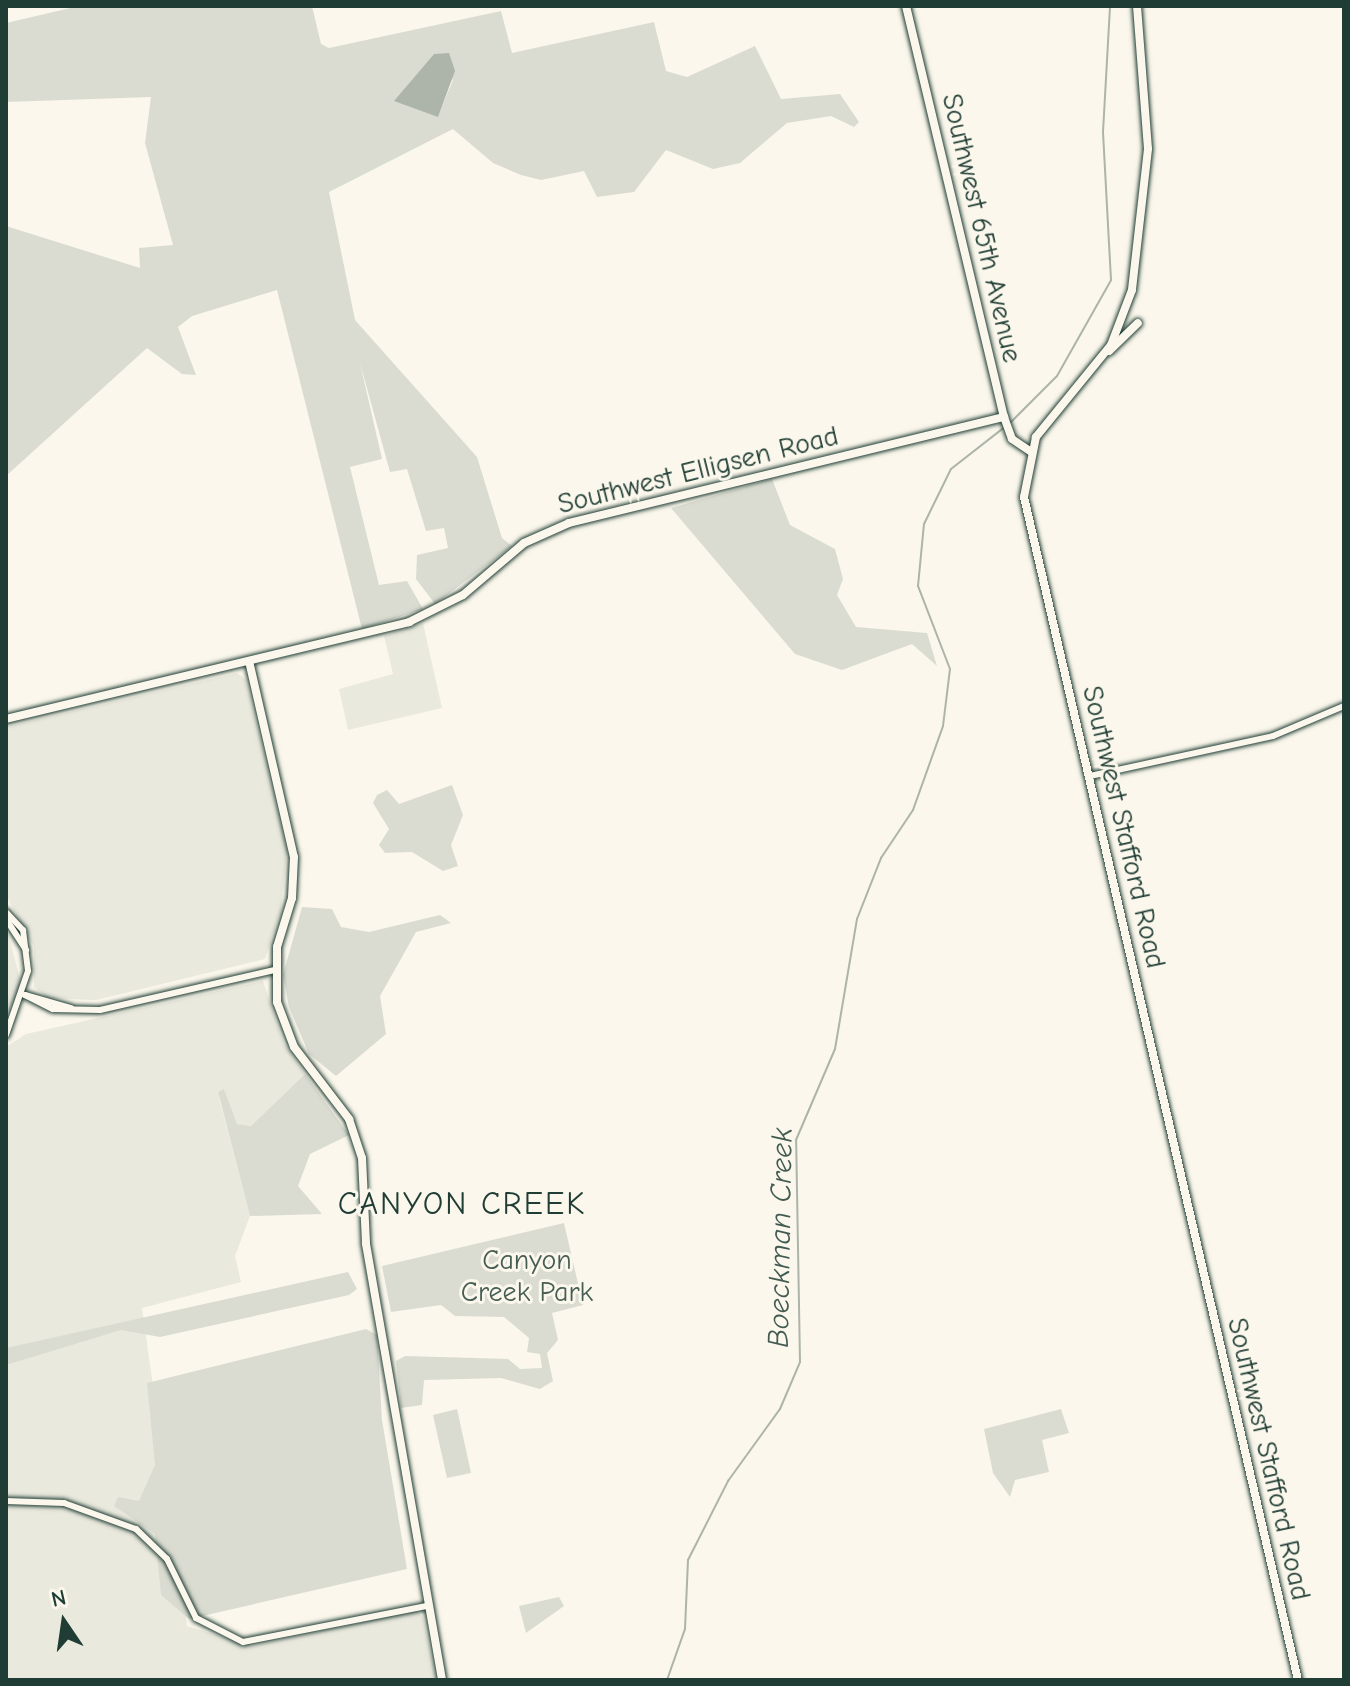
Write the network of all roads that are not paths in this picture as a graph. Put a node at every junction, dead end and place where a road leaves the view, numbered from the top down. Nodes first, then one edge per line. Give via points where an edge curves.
1 (906, 6) edge
2 (1137, 6) edge
3 (1138, 323) dead end
4 (1105, 354) junction
5 (1004, 417) junction
6 (1030, 451) junction
7 (249, 661) junction
8 (1344, 706) edge
9 (6, 719) edge
10 (1090, 776) junction
11 (6, 912) edge
12 (6, 919) edge
13 (26, 950) junction
14 (274, 970) junction
15 (25, 995) junction
16 (10, 1022) edge
17 (6, 1035) edge
18 (6, 1501) edge
19 (426, 1606) junction
20 (442, 1680) edge
21 (1298, 1680) edge

1 - 5 main road, Southwest 65th Avenue
2 - 4 main road, Southwest Stafford Road via 1148,168 1130,298
3 - 4 main road
4 - 6 main road, Southwest Stafford Road via 1051,414
5 - 6 main road, Southwest 65th Avenue via 1012,439
5 - 7 main road, Southwest Elligsen Road via 569,523 524,543 425,615
6 - 10 main road, Southwest Stafford Road via 1026,511
7 - 9 main road, Southwest Elligsen Road
7 - 14 main road via 294,857
8 - 10 street via 1273,736
10 - 21 main road, Southwest Stafford Road
11 - 13 street via 23,930
12 - 13 street
13 - 15 street
14 - 15 street via 112,1008 42,1006
14 - 19 main road via 286,1033 343,1108 362,1158 366,1239
15 - 16 street
16 - 17 street
18 - 19 street via 64,1503 136,1529 167,1559 196,1618 243,1642
19 - 20 main road

